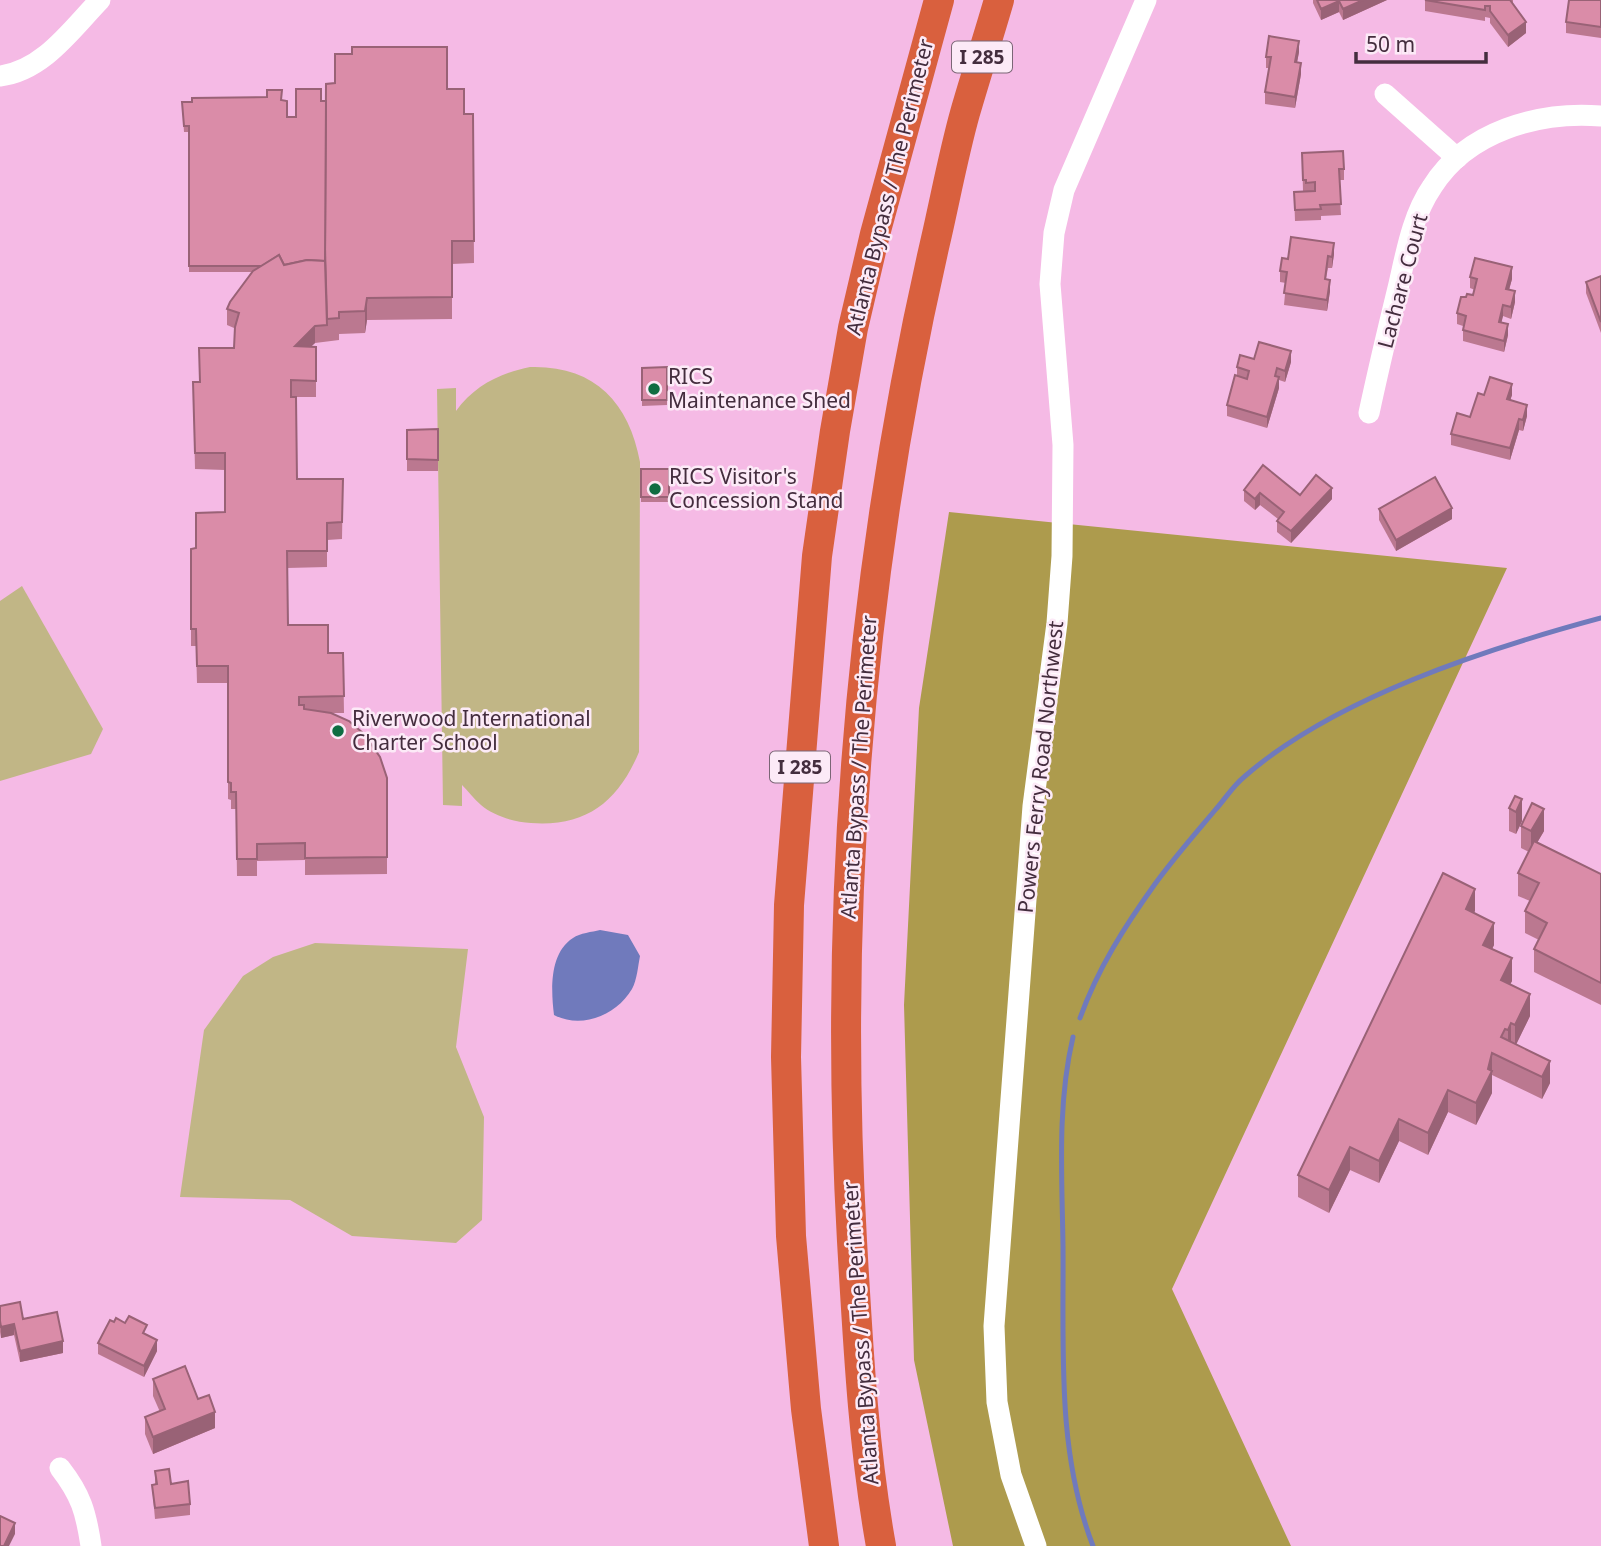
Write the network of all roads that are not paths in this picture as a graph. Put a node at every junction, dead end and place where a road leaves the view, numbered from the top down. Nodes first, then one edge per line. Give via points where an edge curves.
1 (100, 0) edge
2 (939, 0) edge
3 (999, 0) edge
4 (1146, 0) edge
5 (0, 75) edge
6 (1385, 94) dead end
7 (1601, 116) edge
8 (1457, 159) junction
9 (1368, 412) dead end
10 (60, 1468) dead end
11 (91, 1546) edge
12 (824, 1546) edge
13 (881, 1546) edge
14 (1036, 1546) edge

1 - 5 street via 31,66
2 - 12 highway, Atlanta Bypass / The Perimeter / I 285 via 875,234 835,431 817,556 789,905 786,1058 791,1237
3 - 13 highway, Atlanta Bypass / The Perimeter / I 285 via 964,115 916,327 884,511 855,760 845,1063 858,1338
4 - 14 street, Powers Ferry Road Northwest via 1065,190 1054,233 1050,284 1063,446 1062,556 1028,870 993,1326 997,1402 1011,1475
6 - 8 street
7 - 8 street, Lachare Court via 1531,120 1499,132
8 - 9 street, Lachare Court via 1432,186 1412,229
10 - 11 street via 76,1488 87,1514

